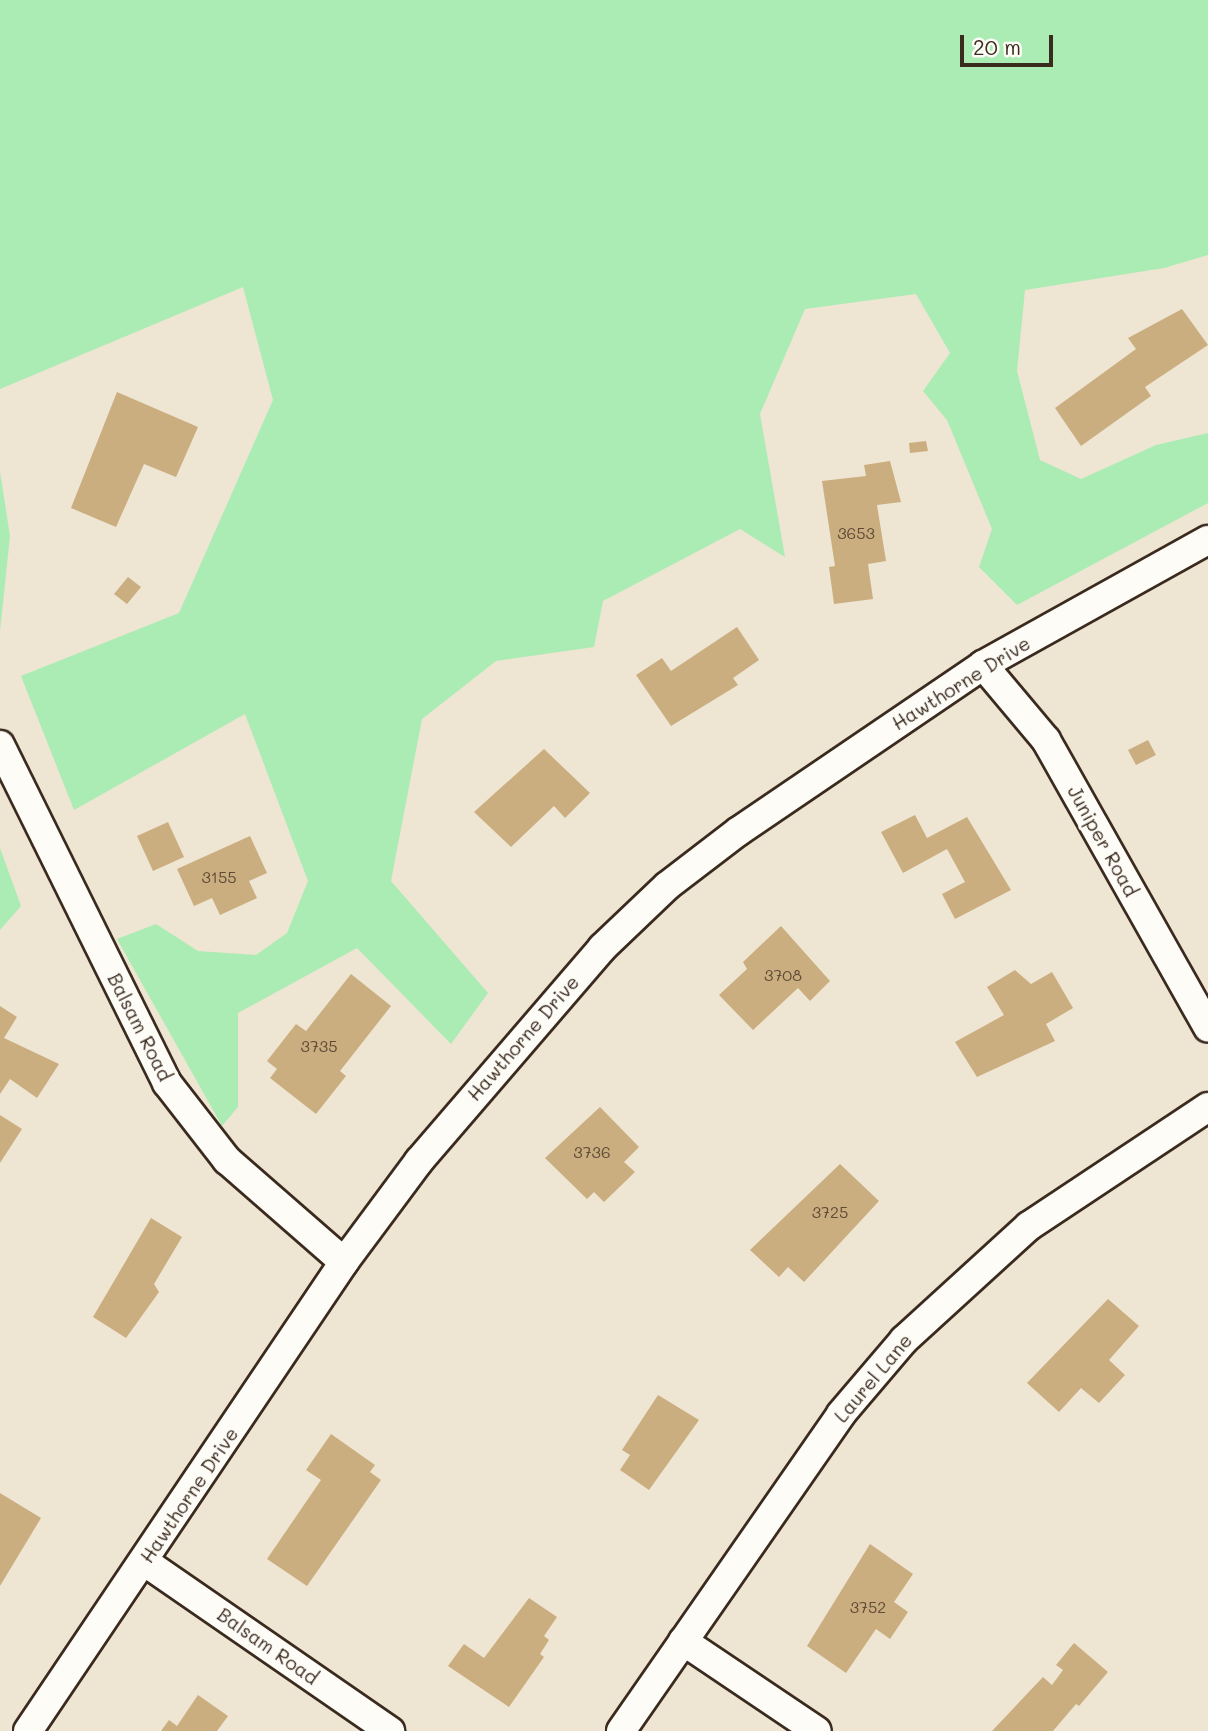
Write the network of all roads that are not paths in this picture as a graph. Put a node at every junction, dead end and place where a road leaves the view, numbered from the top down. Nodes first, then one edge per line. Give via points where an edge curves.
1 (1208, 540) edge
2 (983, 665) junction
3 (0, 745) edge
4 (1208, 1028) edge
5 (1208, 1107) edge
6 (344, 1262) junction
7 (145, 1562) junction
8 (683, 1641) junction
9 (29, 1731) edge
10 (390, 1731) edge
11 (621, 1731) edge
12 (817, 1731) edge

1 - 2 street, Hawthorne Drive
2 - 4 street, Juniper Road via 1046,740
2 - 6 street, Hawthorne Drive via 739,831 658,894 526,1032
3 - 6 street, Balsam Road via 167,1083 227,1160
5 - 8 street, Laurel Lane via 1029,1226 904,1340 841,1414
6 - 7 street, Hawthorne Drive
7 - 9 street, Hawthorne Drive
7 - 10 street, Balsam Road
8 - 11 street, Laurel Lane
8 - 12 street

